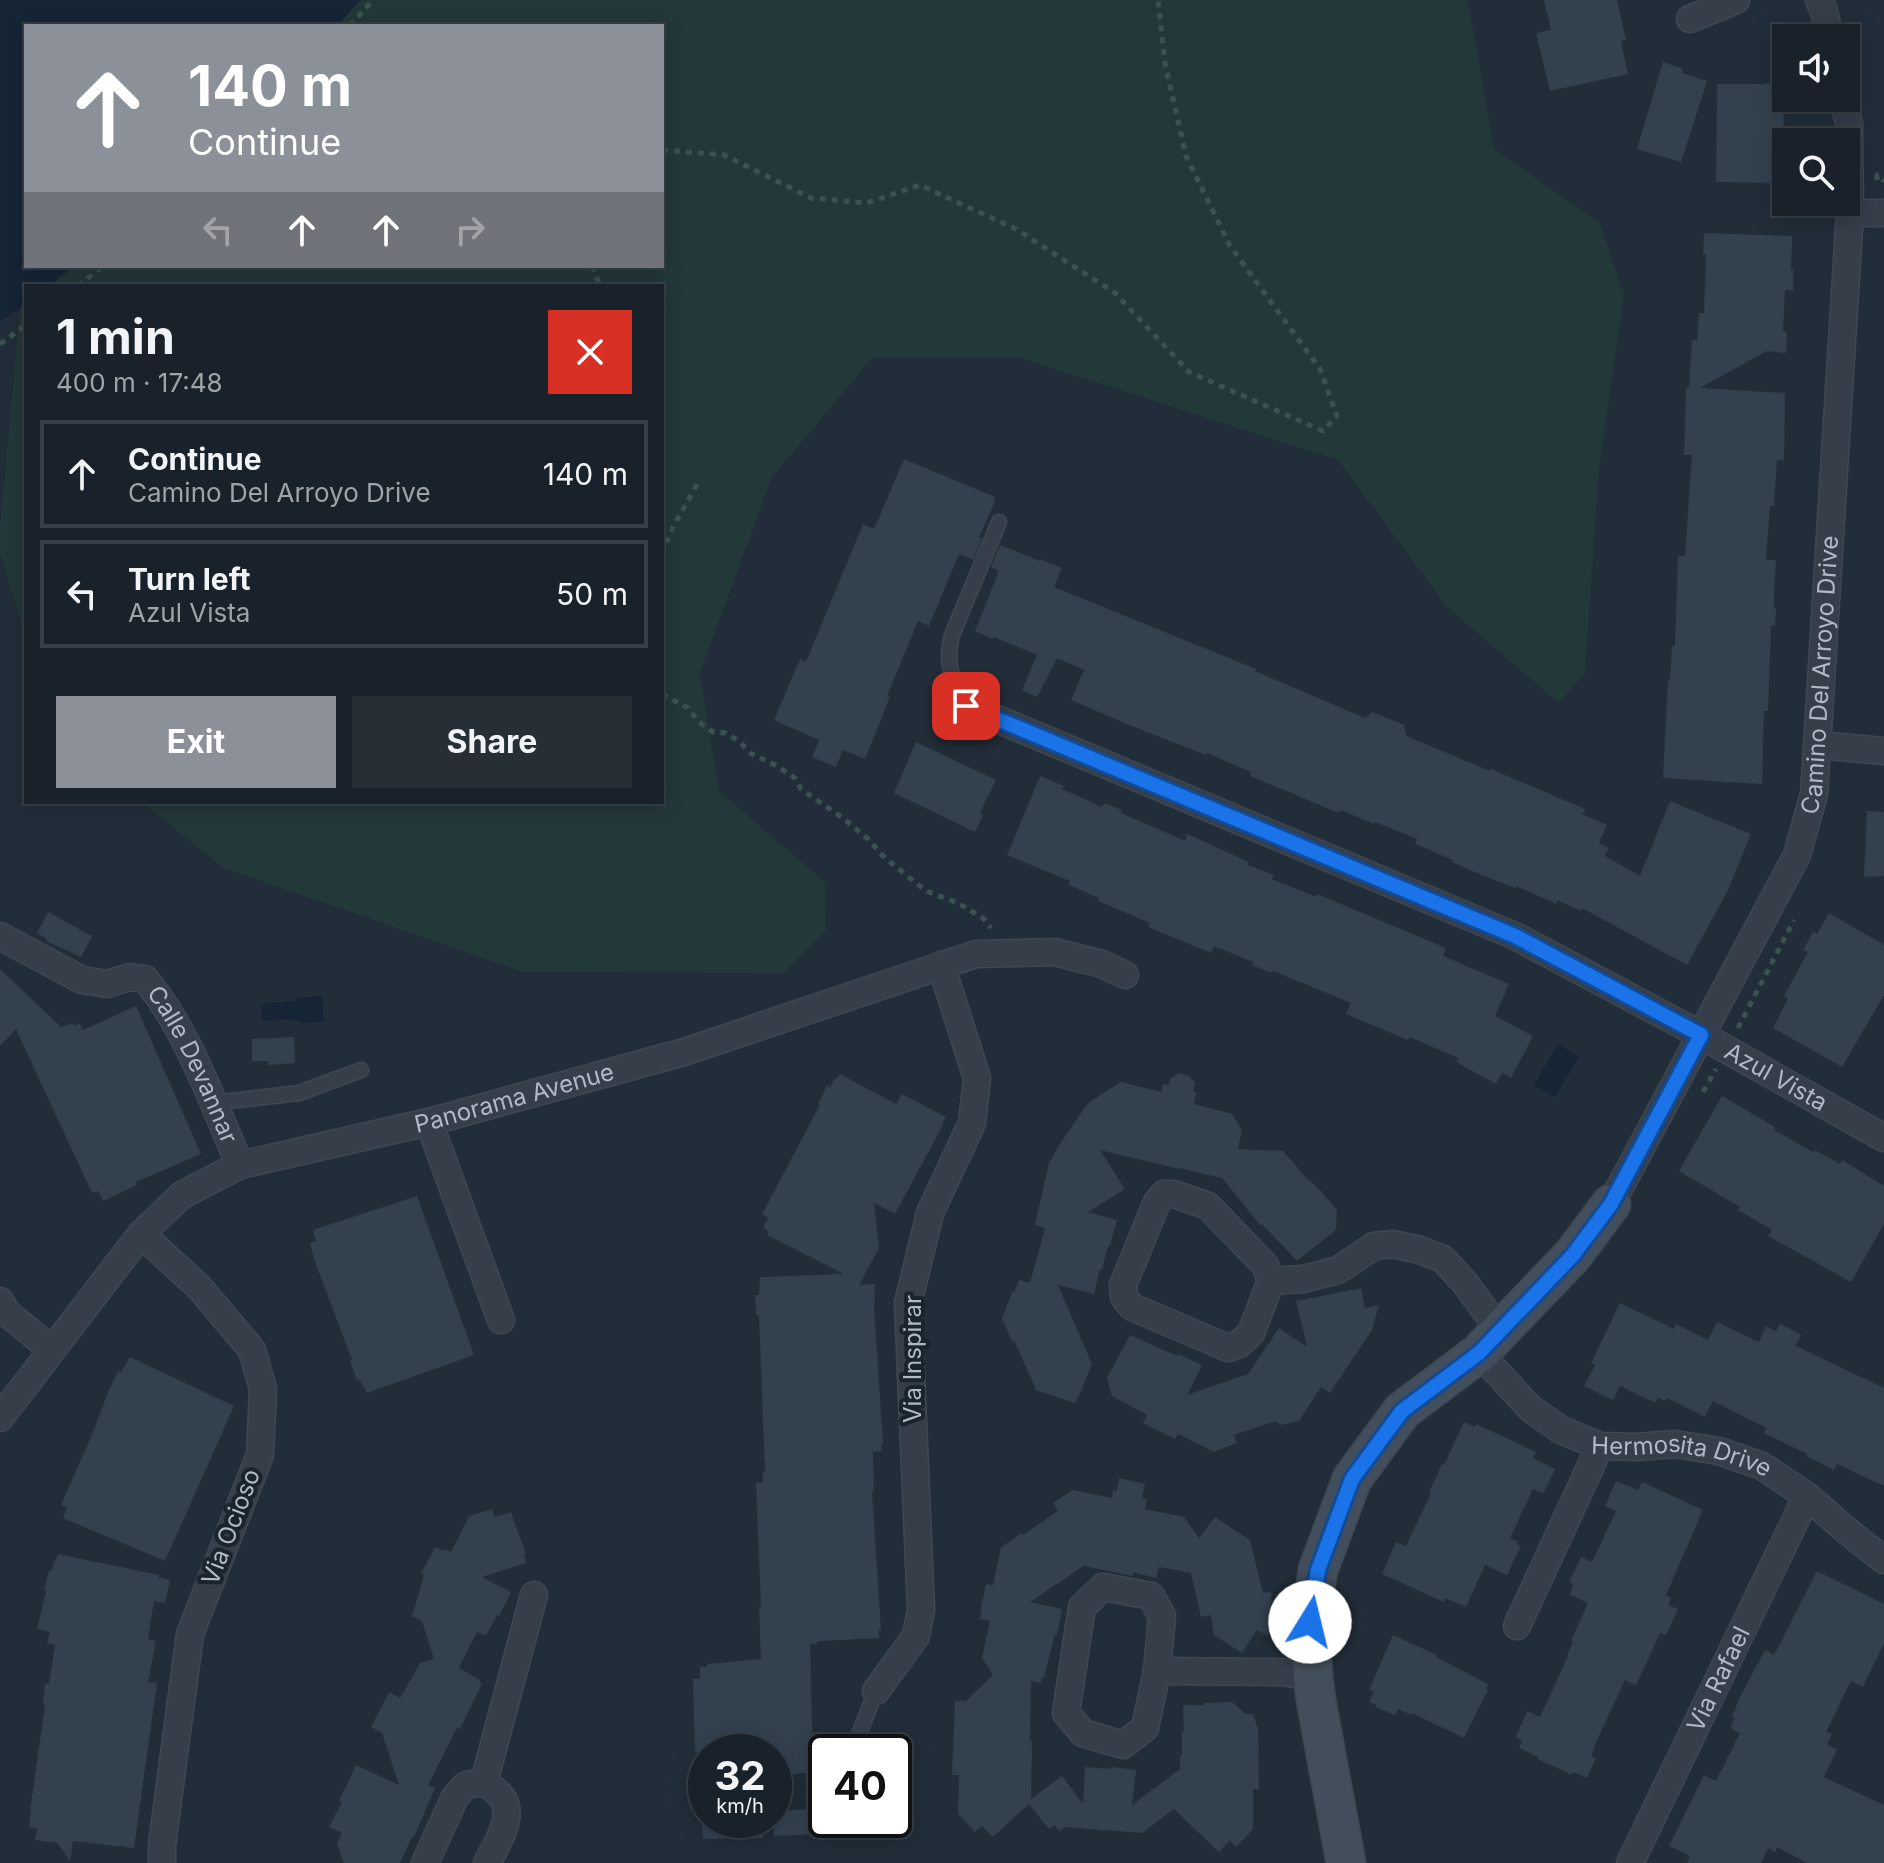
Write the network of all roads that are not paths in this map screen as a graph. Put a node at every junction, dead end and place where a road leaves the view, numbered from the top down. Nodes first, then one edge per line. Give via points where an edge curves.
1 (1736, 0) edge
2 (1819, 0) edge
3 (1690, 19) dead end
4 (1827, 24) edge
5 (1860, 213) edge
6 (1884, 213) edge
7 (1850, 216) edge
8 (999, 522) dead end
9 (966, 706) joint
10 (1818, 745) junction
11 (1884, 751) edge
12 (0, 936) edge
13 (941, 965) junction
14 (1125, 975) dead end
15 (1701, 1035) junction
16 (361, 1070) dead end
17 (213, 1103) junction
18 (429, 1122) junction
19 (1884, 1138) edge
20 (240, 1165) junction
21 (1611, 1204) joint
22 (141, 1234) junction
23 (1271, 1281) junction
24 (0, 1301) edge
25 (501, 1320) dead end
26 (1490, 1342) junction
27 (52, 1350) junction
28 (0, 1418) edge
29 (1600, 1446) junction
30 (1807, 1496) junction
31 (1884, 1560) edge
32 (534, 1595) dead end
33 (1517, 1626) dead end
34 (1157, 1671) junction
35 (1313, 1677) junction
36 (876, 1691) joint
37 (859, 1734) edge
38 (484, 1782) junction
39 (162, 1863) edge
40 (425, 1863) edge
41 (487, 1863) edge
42 (1346, 1863) edge
43 (1630, 1863) edge

1 - 3 street
2 - 4 street
5 - 6 street
7 - 10 street, Camino Del Arroyo Drive
8 - 9 lane via 948,650 949,667
9 - 15 street, Azul Vista via 1515,936
10 - 11 street
10 - 15 street, Camino Del Arroyo Drive via 1814,794 1797,855
12 - 17 street, Calle Devannar via 82,980 107,984 145,979 182,1033
13 - 14 street, Panorama Avenue via 976,954 1054,952
13 - 18 street, Panorama Avenue via 684,1052
13 - 36 street, Via Inspirar via 977,1078 972,1123 930,1213 908,1303 921,1610 916,1636
15 - 19 street, Azul Vista
15 - 21 street, Camino Del Arroyo Drive
16 - 17 lane via 299,1093
17 - 20 street, Calle Devannar
18 - 20 street, Panorama Avenue
18 - 25 street
20 - 22 street, Panorama Avenue via 182,1195
21 - 26 street via 1573,1255
22 - 27 street, Panorama Avenue
22 - 39 street, Via Ocioso via 199,1287 252,1350 263,1389 260,1455 190,1634
23 - 23 street via 1265,1265 1208,1206 1164,1194 1123,1285 1132,1307 1228,1348 1251,1333
23 - 26 street, Hermosita Drive via 1338,1270 1374,1246 1420,1250 1443,1259 1465,1283
24 - 27 street
26 - 29 street, Hermosita Drive via 1531,1409 1561,1430
26 - 35 street via 1402,1411 1352,1479 1318,1570 1310,1622
27 - 28 street, Panorama Avenue
29 - 30 street, Hermosita Drive via 1675,1444 1719,1451 1762,1466
29 - 33 street
30 - 31 street, Hermosita Drive
30 - 43 street, Via Rafael
32 - 38 street
34 - 34 street via 1162,1616 1151,1596 1103,1587 1082,1607 1066,1713 1083,1733 1123,1745 1145,1728
34 - 35 street
35 - 42 street
36 - 37 lane, Via Inspirar
38 - 40 street via 466,1785 455,1797
38 - 41 street via 502,1796 508,1811

